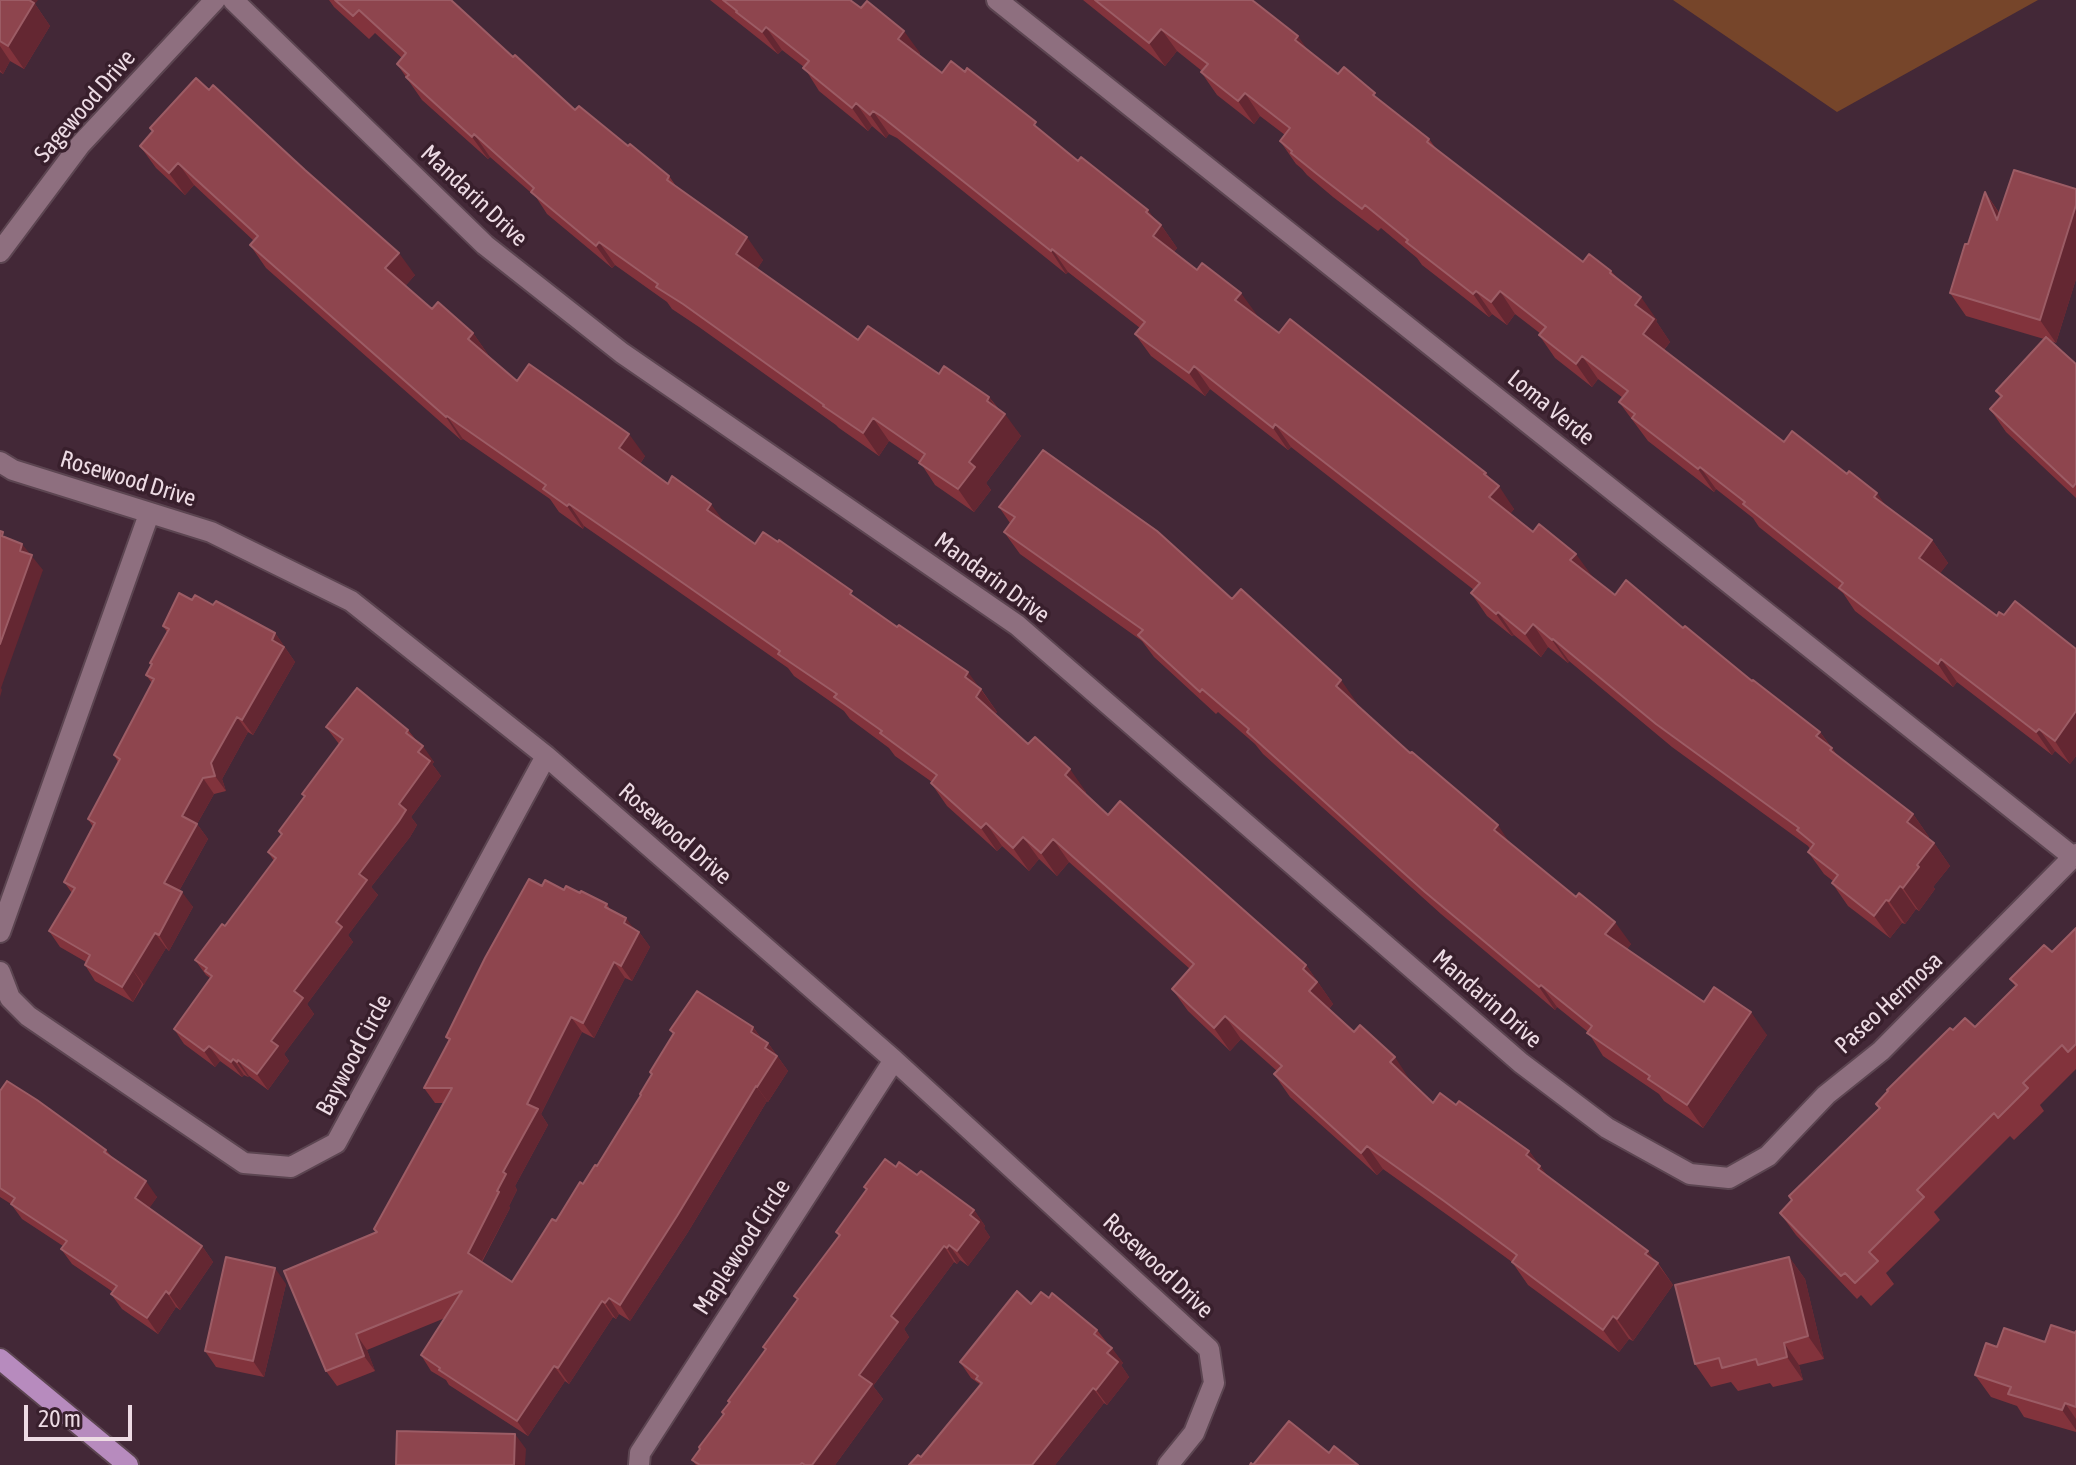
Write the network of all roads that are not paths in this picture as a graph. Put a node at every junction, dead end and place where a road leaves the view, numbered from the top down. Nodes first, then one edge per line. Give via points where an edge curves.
1 (215, 0) edge
2 (233, 0) edge
3 (997, 0) edge
4 (0, 252) edge
5 (0, 462) edge
6 (149, 514) junction
7 (546, 756) junction
8 (2074, 856) edge
9 (0, 932) edge
10 (0, 972) edge
11 (894, 1060) junction
12 (1729, 1178) joint
13 (0, 1359) edge
14 (128, 1465) edge
15 (639, 1465) edge
16 (1168, 1465) edge

1 - 4 street, Sagewood Drive via 80,145
2 - 12 street, Mandarin Drive via 485,245 622,353 1017,625 1521,1063 1607,1128 1690,1174
3 - 8 street, Loma Verde
5 - 6 street, Rosewood Drive
6 - 7 street, Rosewood Drive via 211,532 351,601
6 - 9 street
7 - 10 street, Baywood Circle via 336,1143 291,1167 244,1163 28,1016 10,998
7 - 11 street, Rosewood Drive
8 - 12 street, Paseo Hermosa via 1881,1051 1826,1095 1768,1156
11 - 15 street, Maplewood Circle via 640,1453
11 - 16 street, Rosewood Drive via 1209,1349 1214,1383 1194,1433
13 - 14 main road

